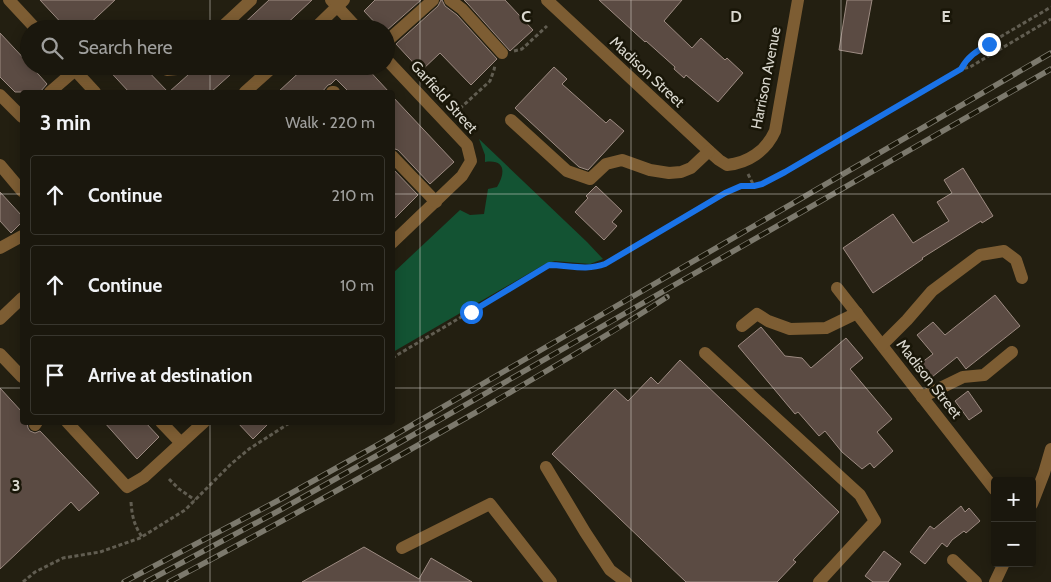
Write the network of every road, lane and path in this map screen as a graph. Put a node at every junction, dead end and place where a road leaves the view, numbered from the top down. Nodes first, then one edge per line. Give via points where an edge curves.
1 (10, 0) edge
2 (251, 0) edge
3 (433, 0) edge
4 (450, 0) edge
5 (547, 0) edge
6 (798, 0) edge
7 (338, 2) edge
8 (1051, 8) edge
9 (1051, 19) edge
10 (28, 20) edge
11 (230, 20) edge
12 (322, 20) edge
13 (351, 20) edge
14 (395, 34) edge
15 (502, 53) dead end
16 (395, 68) edge
17 (961, 69) junction
18 (68, 75) edge
19 (81, 75) edge
20 (264, 75) edge
21 (52, 90) edge
22 (93, 90) edge
23 (247, 90) edge
24 (0, 95) edge
25 (20, 115) edge
26 (511, 120) dead end
27 (709, 151) junction
28 (395, 159) edge
29 (0, 165) edge
30 (727, 165) joint
31 (747, 171) dead end
32 (754, 186) junction
33 (20, 189) edge
34 (436, 202) junction
35 (20, 237) edge
36 (395, 240) edge
37 (0, 248) edge
38 (1022, 278) dead end
39 (837, 288) dead end
40 (20, 300) edge
41 (857, 314) junction
42 (0, 319) edge
43 (742, 326) dead end
44 (882, 345) junction
45 (1012, 352) dead end
46 (0, 354) edge
47 (705, 354) dead end
48 (395, 356) edge
49 (20, 375) edge
50 (922, 397) junction
51 (70, 425) edge
52 (164, 425) edge
53 (201, 425) edge
54 (286, 425) edge
55 (181, 443) junction
56 (1051, 449) edge
57 (546, 467) dead end
58 (169, 478) dead end
59 (991, 485) edge
60 (1036, 494) edge
61 (195, 500) junction
62 (131, 502) dead end
63 (142, 537) junction
64 (402, 548) dead end
65 (953, 560) dead end
66 (1002, 567) edge
67 (23, 582) edge
68 (551, 582) edge
69 (626, 582) edge
70 (818, 582) edge
71 (976, 582) edge
72 (995, 582) edge

1 - 10 street
2 - 11 street
3 - 14 street
4 - 15 street
5 - 27 street, Madison Street
6 - 30 street, Harrison Avenue via 772,139 757,154 743,162
7 - 12 street
7 - 13 street
8 - 17 path via 973,53
9 - 17 path via 970,67
16 - 34 street, Garfield Street via 467,144 471,161 462,176
17 - 32 path via 785,172
18 - 21 street
19 - 22 street
20 - 23 street
24 - 25 street
26 - 27 street via 567,171 590,179 606,164 622,160 650,170 680,172 690,168
27 - 30 street, Madison Street
28 - 34 street
29 - 33 street
31 - 32 path
32 - 48 path via 741,186 725,193 605,264 580,268 549,265
34 - 36 street
35 - 37 street
38 - 44 street via 1016,260 1004,251 980,255 932,291
39 - 41 street, Madison Street
40 - 42 street
41 - 43 street via 826,328 790,329 757,314
41 - 44 street, Madison Street
44 - 50 street, Madison Street
45 - 50 street via 984,375 963,377
46 - 49 street
47 - 70 street via 860,494 875,521
50 - 59 street, Madison Street
51 - 55 street via 127,487 144,477
52 - 55 street
53 - 55 street
54 - 61 path via 249,448
56 - 60 street
57 - 69 street via 610,570
58 - 61 path
61 - 63 path
62 - 63 path via 132,517
63 - 67 path via 100,552 63,558
64 - 68 street via 490,504
65 - 71 street
66 - 72 street

